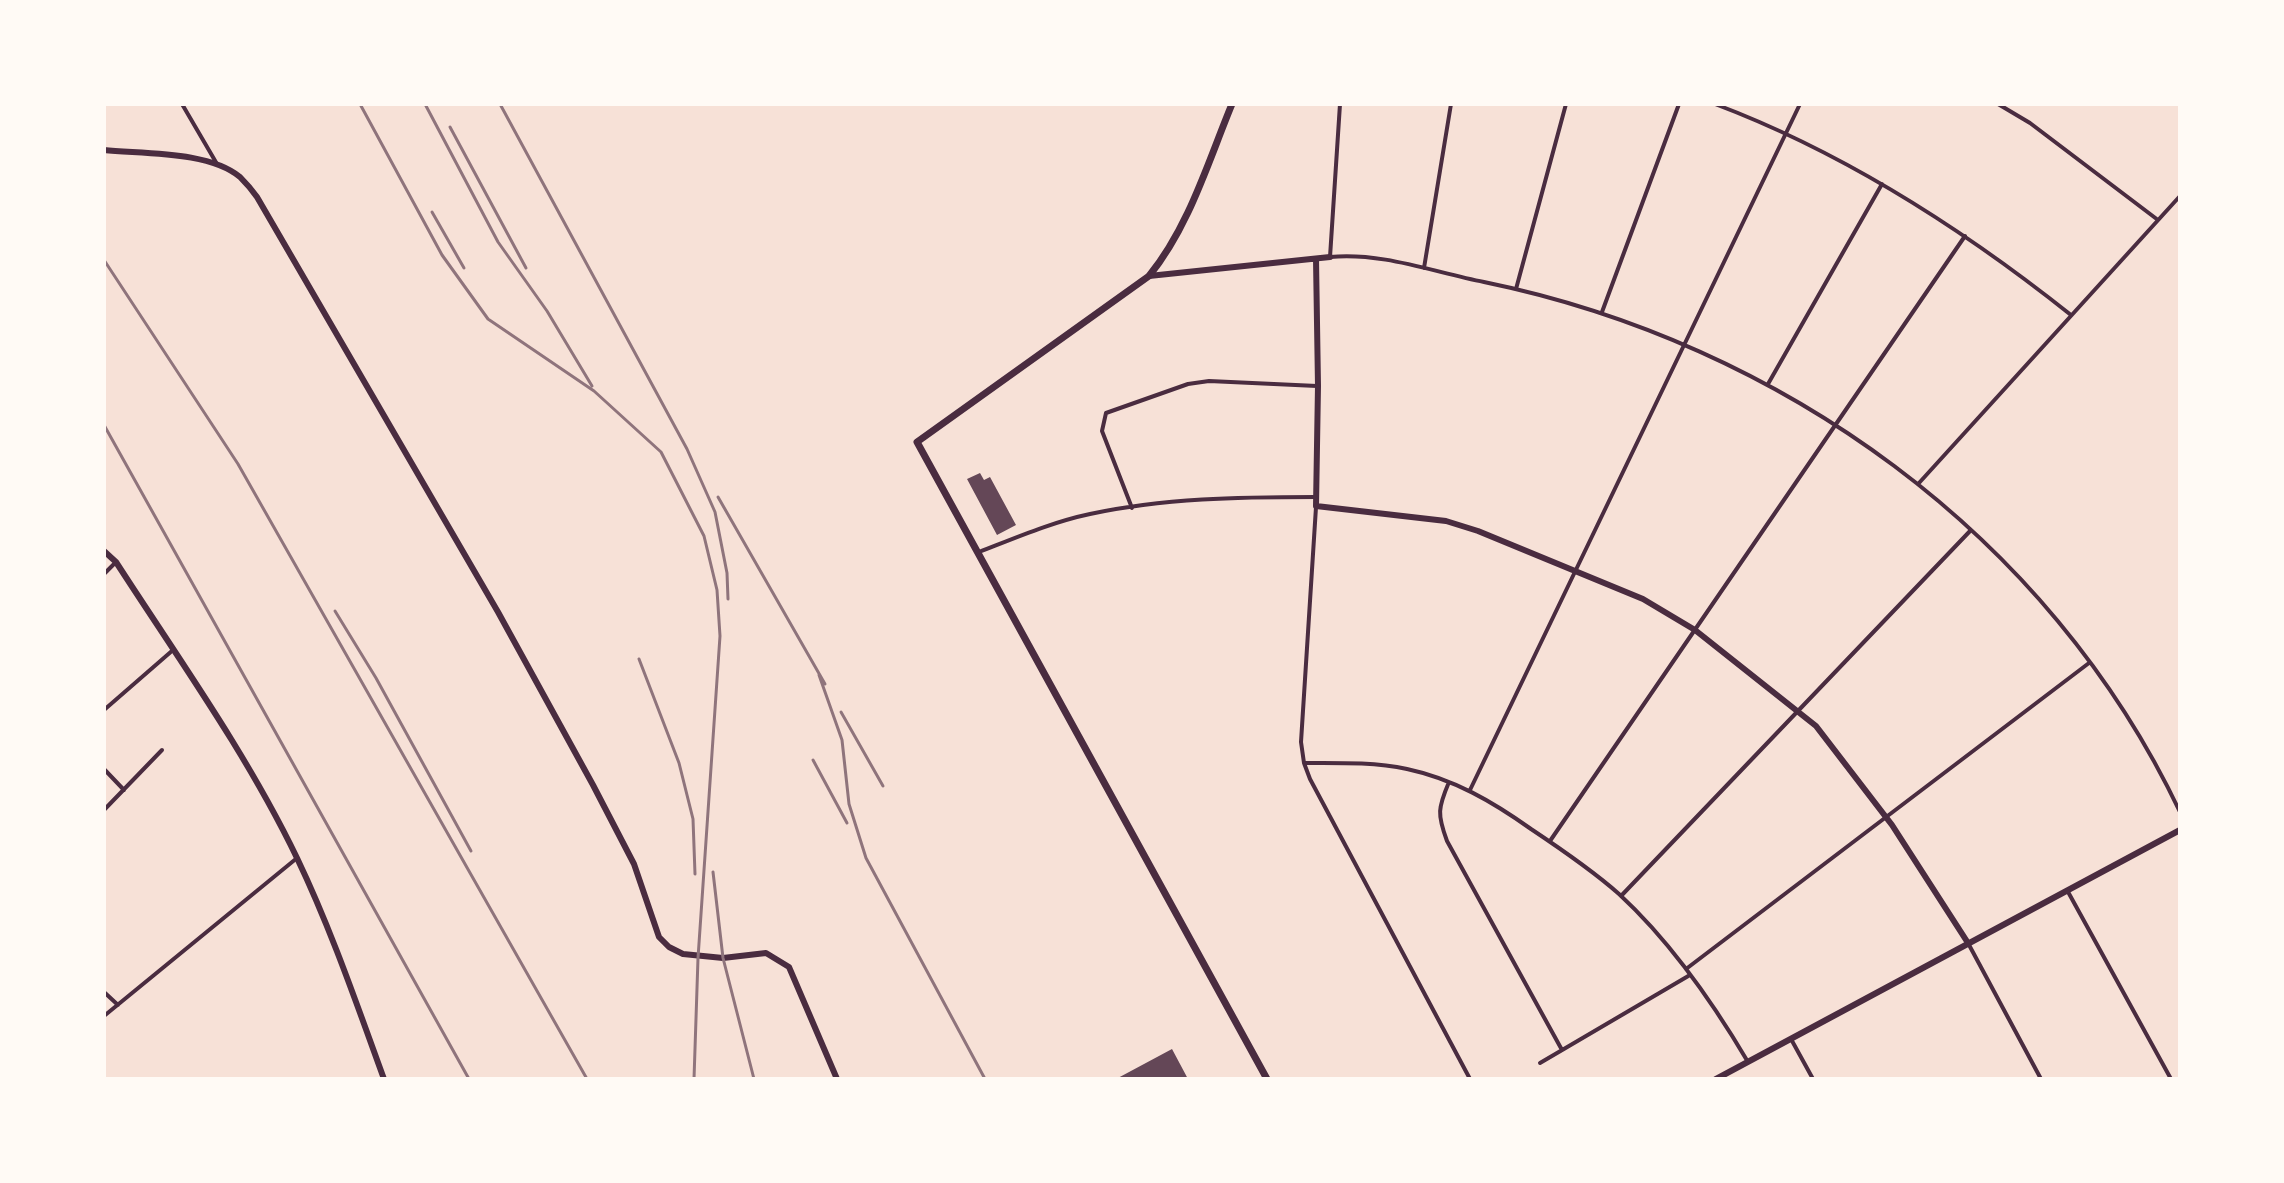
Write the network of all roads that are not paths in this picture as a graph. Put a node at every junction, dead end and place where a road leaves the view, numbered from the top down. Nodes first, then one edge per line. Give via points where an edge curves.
1 (182, 104) edge
2 (1232, 104) edge
3 (1340, 104) edge
4 (1451, 104) edge
5 (1566, 104) edge
6 (1679, 104) edge
7 (1715, 104) edge
8 (1800, 104) edge
9 (1998, 104) edge
10 (1786, 134) junction
11 (104, 150) edge
12 (217, 164) junction
13 (1882, 184) junction
14 (2180, 196) edge
15 (2158, 220) junction
16 (1965, 236) junction
17 (1330, 257) junction
18 (1316, 259) junction
19 (1424, 268) junction
20 (1149, 276) junction
21 (1516, 289) junction
22 (1602, 312) junction
23 (2071, 315) junction
24 (1685, 343) junction
25 (1768, 384) junction
26 (1318, 386) junction
27 (1837, 424) junction
28 (1919, 483) junction
29 (1316, 497) junction
30 (1316, 506) junction
31 (1132, 508) junction
32 (1971, 530) junction
33 (104, 551) edge
34 (979, 552) junction
35 (116, 562) junction
36 (1577, 569) junction
37 (104, 574) edge
38 (1695, 630) junction
39 (173, 650) junction
40 (2090, 663) junction
41 (104, 710) edge
42 (1799, 712) junction
43 (162, 750) dead end
44 (1304, 763) junction
45 (104, 769) edge
46 (1449, 782) junction
47 (124, 790) junction
48 (1470, 790) junction
49 (104, 810) edge
50 (2180, 812) edge
51 (1886, 817) junction
52 (2180, 830) edge
53 (1550, 841) junction
54 (297, 858) junction
55 (2067, 890) junction
56 (1621, 896) junction
57 (1968, 943) junction
58 (1686, 969) junction
59 (1691, 975) junction
60 (104, 992) edge
61 (118, 1005) junction
62 (104, 1016) edge
63 (1791, 1038) junction
64 (1562, 1050) junction
65 (1748, 1062) junction
66 (1540, 1063) dead end
67 (384, 1079) edge
68 (837, 1079) edge
69 (1267, 1079) edge
70 (1470, 1079) edge
71 (1716, 1079) edge
72 (1813, 1079) edge
73 (2041, 1079) edge
74 (2171, 1079) edge

1 - 12 street
2 - 20 main road via 1184,221
3 - 17 street
4 - 19 street
5 - 21 street
6 - 22 street
7 - 10 street
8 - 10 street
9 - 15 street
10 - 13 street
10 - 24 street
11 - 12 main road
12 - 68 main road via 240,177 257,197 498,612 634,864 659,937 683,954 723,958 766,953 789,967
13 - 16 street
13 - 25 street
14 - 15 street
15 - 23 street
16 - 23 street
16 - 27 street
17 - 18 main road
17 - 19 street via 1358,254
18 - 20 main road
18 - 26 main road
19 - 21 street
20 - 34 main road via 917,442
21 - 22 street
22 - 24 street
23 - 28 street
24 - 25 street
24 - 36 street
25 - 27 street
26 - 29 main road
26 - 31 street via 1209,381 1106,413 1102,431
27 - 28 street
27 - 38 street
28 - 32 street
29 - 30 main road
29 - 31 street via 1198,499
30 - 36 main road via 1446,521
30 - 44 street
31 - 34 street via 1040,528
32 - 40 street
32 - 42 street
33 - 35 main road
34 - 69 main road
35 - 37 street
35 - 39 main road
36 - 38 main road
36 - 48 street
38 - 42 main road
38 - 53 street
39 - 41 street
39 - 54 main road
40 - 50 street via 2140,737
40 - 51 street
42 - 51 main road via 1816,726
42 - 56 street
43 - 47 street
44 - 46 street via 1406,769
44 - 70 street
45 - 47 street
46 - 48 street
46 - 64 street via 1438,816 1447,841
47 - 49 street
48 - 53 street
51 - 57 main road
51 - 58 street
52 - 55 main road
53 - 56 street
54 - 61 street
54 - 67 main road
55 - 57 main road
55 - 74 street
56 - 58 street
57 - 63 main road
57 - 73 street
58 - 59 street
59 - 64 street
59 - 65 street
60 - 61 street
61 - 62 street
63 - 65 main road
63 - 72 street
64 - 66 street
65 - 71 main road

